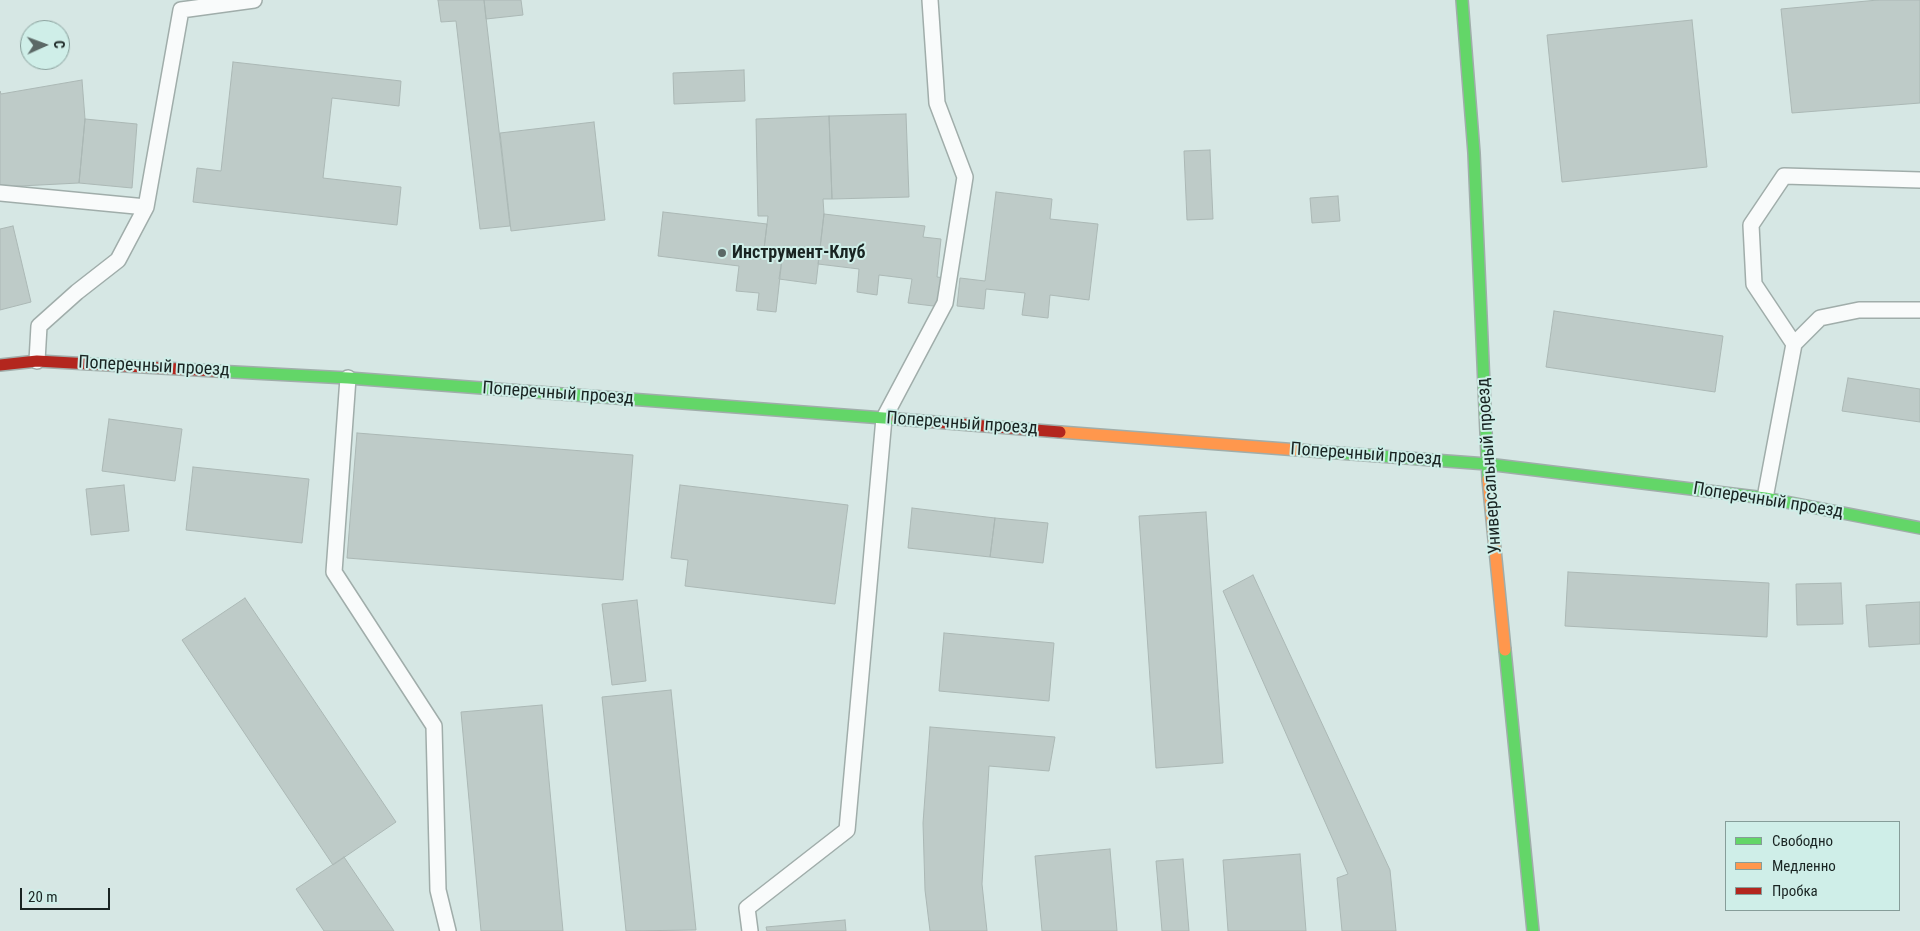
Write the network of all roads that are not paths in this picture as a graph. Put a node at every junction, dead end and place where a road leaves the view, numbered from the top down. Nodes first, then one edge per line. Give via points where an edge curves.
1 (254, 0) edge
2 (930, 0) edge
3 (1462, 0) edge
4 (1920, 180) edge
5 (0, 193) edge
6 (146, 206) junction
7 (1920, 310) edge
8 (1794, 344) junction
9 (36, 361) junction
10 (0, 365) edge
11 (348, 378) junction
12 (884, 418) junction
13 (1486, 464) junction
14 (1765, 498) junction
15 (1920, 528) edge
16 (448, 931) edge
17 (750, 931) edge
18 (1533, 931) edge

1 - 6 lane via 181,10
2 - 12 lane via 938,103 965,177 946,303
3 - 13 street, Универсальный проезд via 1474,153
4 - 8 lane via 1784,176 1751,225 1751,235 1754,284
5 - 6 lane
6 - 9 lane via 118,260 39,326
7 - 8 lane via 1859,310 1820,318
8 - 14 lane
9 - 10 street, Поперечный проезд
9 - 11 street, Поперечный проезд
11 - 12 street, Поперечный проезд
11 - 16 lane via 334,572 434,726 438,890
12 - 13 street, Поперечный проезд
12 - 17 lane via 847,830 747,908
13 - 14 street, Поперечный проезд
13 - 18 street, Универсальный проезд
14 - 15 street, Поперечный проезд

